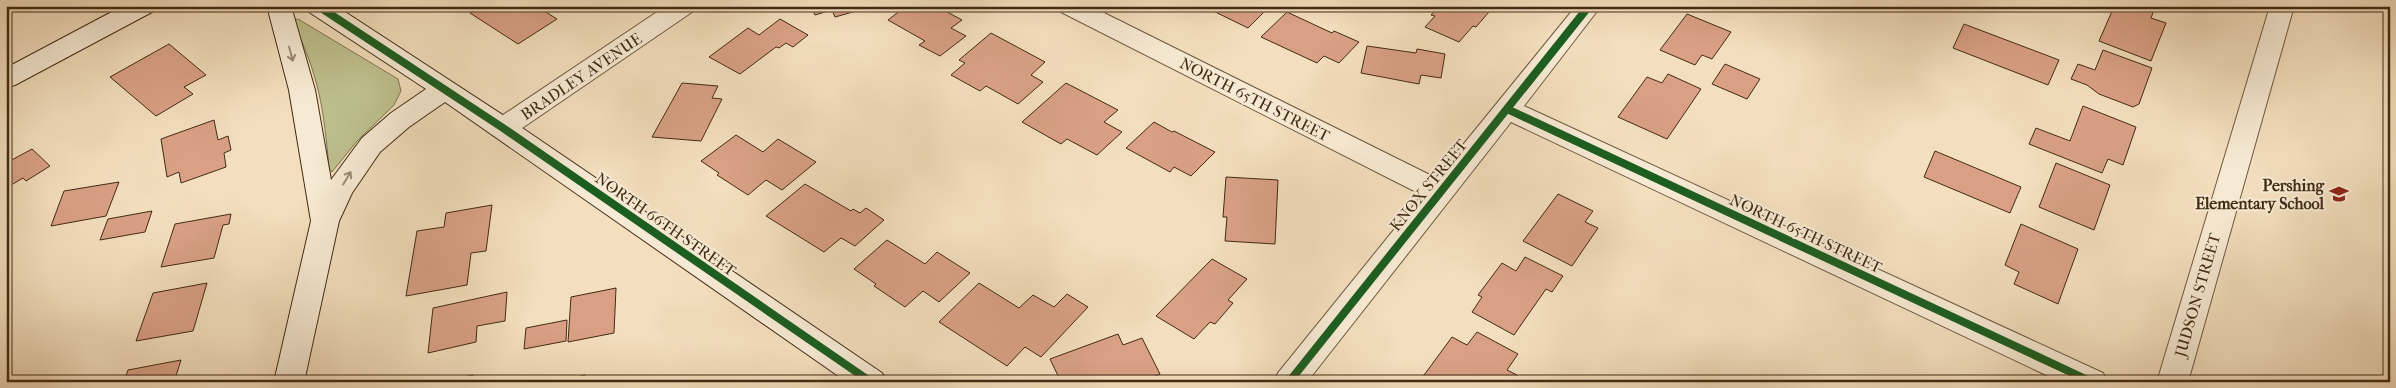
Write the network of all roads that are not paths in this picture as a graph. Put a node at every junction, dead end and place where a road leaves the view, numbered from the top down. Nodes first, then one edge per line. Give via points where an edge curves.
1 (144, 6) edge
2 (279, 6) edge
3 (318, 6) edge
4 (683, 6) edge
5 (1070, 6) edge
6 (1589, 6) edge
7 (2282, 6) edge
8 (6, 79) edge
9 (445, 89) junction
10 (1508, 109) junction
11 (503, 128) junction
12 (1440, 192) junction
13 (325, 222) junction
14 (289, 382) edge
15 (871, 382) edge
16 (1289, 382) edge
17 (2092, 382) edge
18 (2172, 382) edge

1 - 8 street
2 -> 13 street via 302,90
3 - 9 street, NORTH 66TH STREET
4 - 11 street, BRADLEY AVENUE
5 - 12 street, NORTH 65TH STREET
6 - 10 street, KNOX STREET
7 - 18 street, JUDSON STREET
9 - 11 street, NORTH 66TH STREET
13 -> 9 street via 340,189 371,145
10 - 12 street, KNOX STREET
10 - 17 street, NORTH 65TH STREET
11 - 15 street, NORTH 66TH STREET
12 - 16 street, KNOX STREET
13 - 14 street

